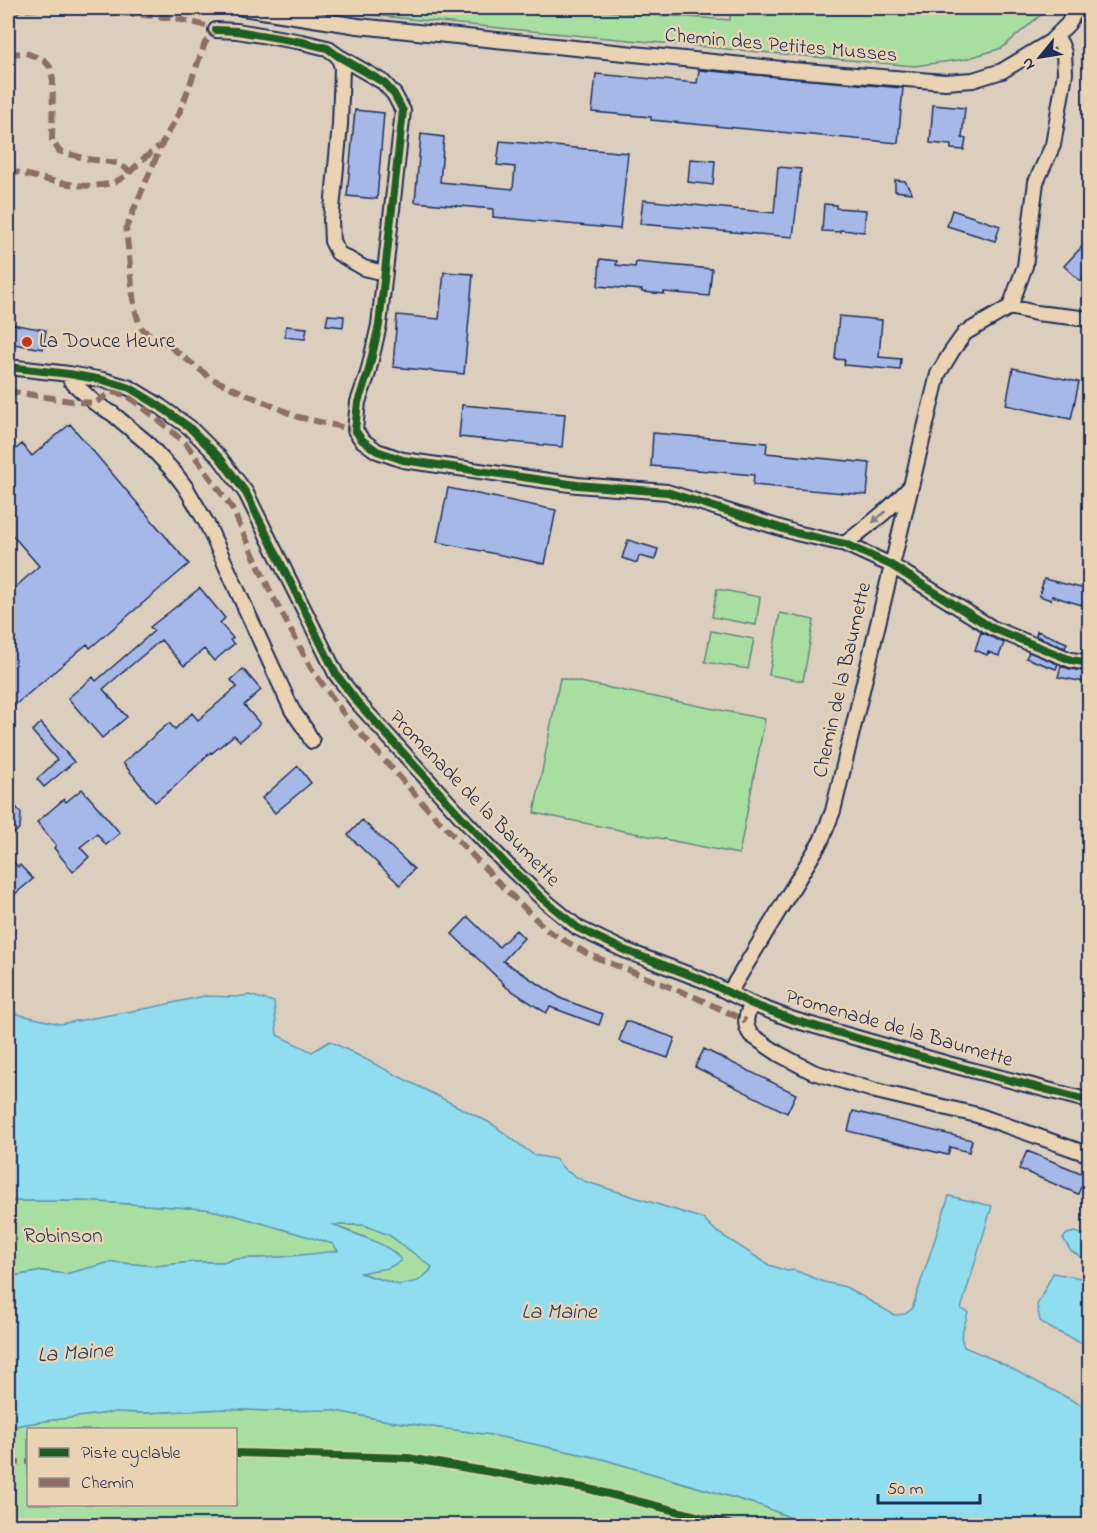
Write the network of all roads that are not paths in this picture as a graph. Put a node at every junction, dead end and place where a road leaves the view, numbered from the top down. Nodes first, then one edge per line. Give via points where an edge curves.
1 (242, 8) edge
2 (1077, 8) edge
3 (216, 30) dead end
4 (1056, 38) junction
5 (338, 56) junction
6 (384, 273) junction
7 (1010, 307) junction
8 (1089, 319) edge
9 (8, 367) edge
10 (69, 374) junction
11 (98, 379) junction
12 (95, 403) junction
13 (911, 486) junction
14 (844, 544) junction
15 (891, 565) junction
16 (1089, 663) edge
17 (312, 741) dead end
18 (729, 993) junction
19 (753, 1004) junction
20 (1089, 1101) edge
21 (1089, 1155) edge

1 - 4 street, Chemin des Petites Musses via 369,27 945,82 973,80 1002,71
2 - 4 street, Chemin des Petites Musses
3 - 5 street via 302,42 327,48
4 - 7 street via 1064,53 1065,73 1053,145 1036,182 1025,266
5 - 6 street via 342,67 332,242 346,258
5 - 6 street via 383,82 403,111
6 - 14 street via 379,325 358,402 356,430 377,451 403,460 577,485 668,492 796,533
7 - 8 street
7 - 13 street, Chemin de la Baumette via 965,333 938,374
9 - 10 street, Promenade de la Baumette
10 - 11 street, Promenade de la Baumette
10 - 12 street via 71,381
11 - 12 street via 93,391
11 - 18 street, Promenade de la Baumette via 130,388 158,405 189,427 220,458 246,493 336,674 507,865 578,928
12 - 17 street via 146,441 197,506 292,710
13 -> 14 street
13 - 15 street, Chemin de la Baumette
14 - 15 street
15 - 16 street via 992,628 1071,660
15 - 18 street, Chemin de la Baumette via 833,811 821,841
18 - 19 street, Promenade de la Baumette
19 - 20 street, Promenade de la Baumette via 794,1020
19 - 21 street via 746,1022 751,1035 813,1072 977,1115

